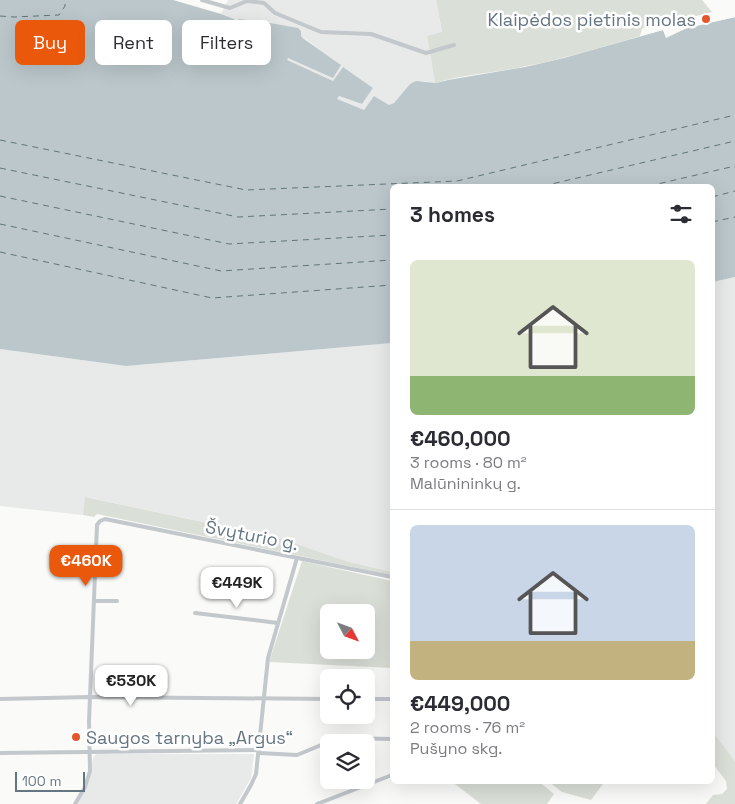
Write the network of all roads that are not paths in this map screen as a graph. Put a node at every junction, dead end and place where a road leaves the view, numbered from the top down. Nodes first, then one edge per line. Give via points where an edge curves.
1 (202, 0) edge
2 (454, 45) dead end
3 (297, 558) junction
4 (390, 577) edge
5 (95, 601) junction
6 (117, 601) dead end
7 (195, 613) dead end
8 (278, 623) junction
9 (90, 697) junction
10 (0, 698) edge
11 (263, 698) junction
12 (320, 699) edge
13 (375, 699) edge
14 (390, 699) edge
15 (390, 739) edge
16 (90, 751) junction
17 (259, 752) junction
18 (0, 753) edge
19 (390, 776) edge
20 (75, 804) edge
21 (240, 804) edge
22 (317, 804) edge

1 - 2 street via 230,8 247,1 264,3 278,14 321,32 371,34 426,53
3 - 4 street, Švyturio g.
3 - 5 street, Švyturio g. via 105,519 98,525
3 - 8 street
5 - 6 street
5 - 9 street
7 - 8 street
8 - 11 street via 268,658
9 - 10 street
9 - 11 street
9 - 16 street
11 - 12 street
11 - 17 street
13 - 14 street
15 - 17 street via 338,738 297,755
16 - 17 street
16 - 18 street
16 - 20 street via 88,779
17 - 21 street via 254,780
19 - 22 street

